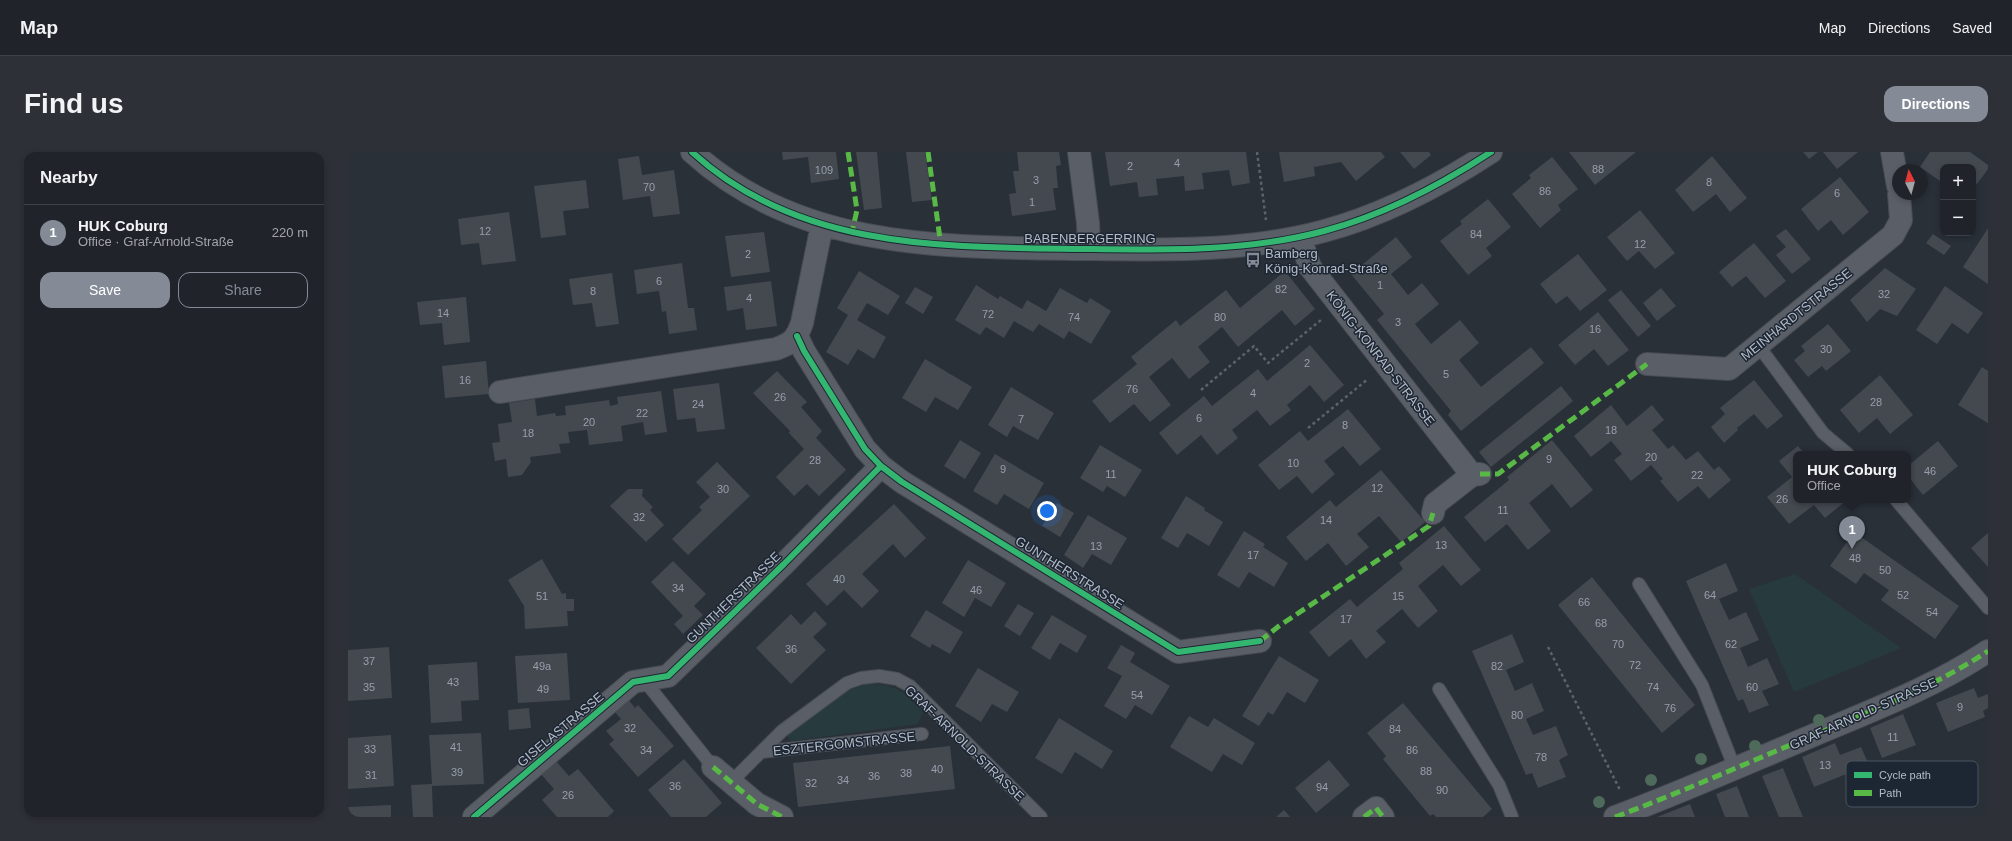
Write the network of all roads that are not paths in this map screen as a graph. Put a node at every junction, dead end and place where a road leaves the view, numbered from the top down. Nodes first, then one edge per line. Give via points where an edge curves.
1 (692, 152) edge
2 (1079, 152) edge
3 (1491, 152) edge
4 (1892, 152) edge
5 (1894, 164) edge
6 (1900, 200) edge
7 (822, 225) junction
8 (1300, 237) junction
9 (1089, 249) junction
10 (797, 336) junction
11 (1758, 345) junction
12 (1647, 364) dead end
13 (500, 392) dead end
14 (1844, 451) edge
15 (881, 466) junction
16 (1899, 503) edge
17 (1433, 513) dead end
18 (1639, 584) dead end
19 (1988, 608) edge
20 (1260, 641) dead end
21 (1988, 651) edge
22 (668, 676) joint
23 (644, 680) junction
24 (1439, 688) dead end
25 (922, 734) dead end
26 (761, 752) junction
27 (713, 767) joint
28 (1735, 769) junction
29 (730, 783) junction
30 (1622, 814) edge
31 (474, 817) edge
32 (782, 817) edge
33 (1040, 817) edge
34 (1364, 817) edge
35 (1384, 817) edge
36 (1512, 817) edge

1 - 7 street, BABENBERGERRING via 708,167 743,191 784,211
2 - 9 street
3 - 8 street, BABENBERGERRING via 1418,195 1370,216
4 - 5 street
6 - 11 street, MEINHARDTSTRASSE via 1901,220 1893,235
7 - 9 street, BABENBERGERRING via 903,242 941,246
7 - 10 street via 802,323
8 - 9 street, BABENBERGERRING via 1269,243 1148,250
8 - 17 street, KÖNIG-KONRAD-STRASSE via 1310,267 1476,475 1436,504
10 - 13 street via 788,344 776,349
10 - 15 street, GUNTHERSTRASSE via 864,449
11 - 12 street, MEINHARDTSTRASSE via 1729,369
11 - 14 lane via 1823,433
15 - 20 street, GUNTHERSTRASSE via 902,482 1178,652
15 - 22 street, GUNTHERSTRASSE
16 - 19 lane
18 - 28 lane via 1702,685
21 - 28 street, GRAF-ARNOLD-STRASSE via 1958,671 1924,687
22 - 23 street, GISELASTRASSE
23 - 27 lane
23 - 31 street, GISELASTRASSE via 633,682
24 - 36 lane via 1499,785
25 - 26 lane, ESZTERGOMSTRASSE
26 - 29 lane, ESZTERGOMSTRASSE
26 - 33 lane, GRAF-ARNOLD-STRASSE via 782,731 847,683 879,676 897,679 920,695
27 - 29 street
28 - 30 street, GRAF-ARNOLD-STRASSE
29 - 32 street via 757,804
34 - 35 street via 1376,808

